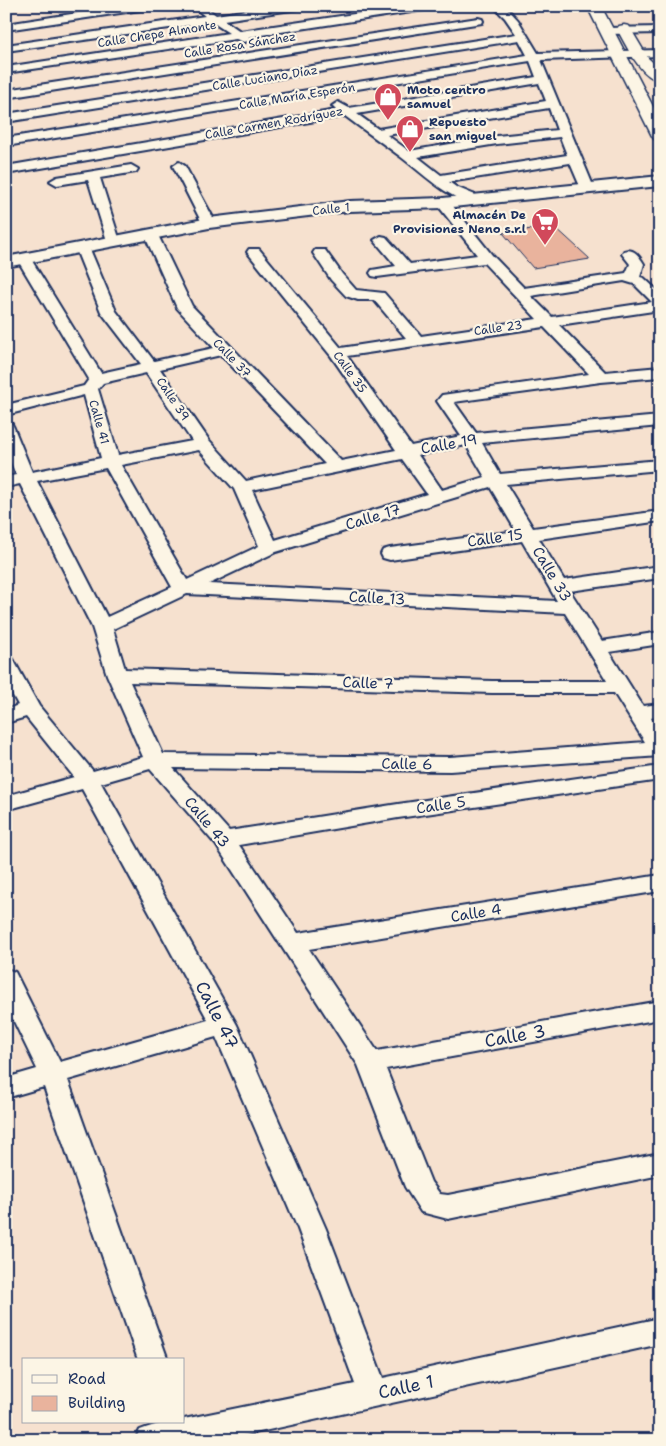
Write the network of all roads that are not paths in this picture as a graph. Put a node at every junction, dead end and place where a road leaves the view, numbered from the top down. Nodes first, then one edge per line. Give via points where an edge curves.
1 (147, 6) edge
2 (197, 6) edge
3 (298, 6) edge
4 (498, 6) edge
5 (594, 6) edge
6 (439, 8) edge
7 (616, 14) dead end
8 (214, 18) junction
9 (6, 27) edge
10 (503, 28) dead end
11 (660, 30) edge
12 (606, 31) junction
13 (625, 31) junction
14 (521, 34) junction
15 (239, 35) junction
16 (6, 48) edge
17 (660, 53) edge
18 (266, 55) junction
19 (618, 55) junction
20 (638, 55) junction
21 (100, 56) junction
22 (534, 57) junction
23 (6, 70) edge
24 (292, 74) junction
25 (128, 76) junction
26 (660, 77) edge
27 (543, 79) junction
28 (318, 92) junction
29 (6, 94) edge
30 (552, 104) junction
31 (345, 111) junction
32 (6, 118) edge
33 (376, 132) junction
34 (565, 133) junction
35 (660, 136) edge
36 (6, 142) edge
37 (407, 155) junction
38 (575, 158) junction
39 (178, 166) dead end
40 (131, 169) dead end
41 (6, 170) edge
42 (93, 175) junction
43 (437, 180) junction
44 (660, 181) edge
45 (57, 182) dead end
46 (587, 188) junction
47 (475, 200) junction
48 (443, 203) junction
49 (210, 223) junction
50 (151, 234) junction
51 (381, 240) dead end
52 (113, 241) junction
53 (82, 247) junction
54 (254, 252) dead end
55 (320, 253) dead end
56 (629, 254) dead end
57 (487, 258) junction
58 (24, 259) junction
59 (6, 262) edge
60 (407, 269) junction
61 (377, 273) dead end
62 (632, 278) junction
63 (519, 293) junction
64 (660, 303) edge
65 (547, 321) junction
66 (416, 340) junction
67 (224, 350) junction
68 (337, 353) junction
69 (150, 366) junction
70 (660, 372) edge
71 (601, 377) junction
72 (93, 384) junction
73 (6, 410) edge
74 (660, 421) edge
75 (6, 428) edge
76 (471, 439) junction
77 (203, 444) junction
78 (407, 451) junction
79 (111, 462) junction
80 (336, 466) junction
81 (660, 466) edge
82 (16, 480) edge
83 (494, 480) junction
84 (242, 487) junction
85 (438, 497) junction
86 (660, 516) edge
87 (527, 534) junction
88 (269, 548) junction
89 (390, 554) dead end
90 (660, 572) edge
91 (558, 587) junction
92 (182, 588) junction
93 (572, 608) junction
94 (102, 626) junction
95 (660, 638) edge
96 (597, 648) junction
97 (6, 663) edge
98 (117, 675) junction
99 (619, 687) junction
100 (30, 708) junction
101 (660, 710) edge
102 (636, 713) junction
103 (6, 717) edge
104 (659, 749) edge
105 (155, 761) junction
106 (660, 773) edge
107 (88, 779) junction
108 (6, 803) edge
109 (224, 840) junction
110 (660, 883) edge
111 (292, 943) junction
112 (6, 978) edge
113 (660, 1010) edge
114 (224, 1025) junction
115 (370, 1062) junction
116 (53, 1075) junction
117 (6, 1088) edge
118 (660, 1164) edge
119 (660, 1332) edge
120 (152, 1358) edge
121 (374, 1394) junction
122 (168, 1432) edge

1 - 9 street
2 - 8 street
3 - 8 street
4 - 14 street
5 - 12 main road
6 - 15 street, Calle Chepe Almonte
6 - 18 street, Calle Rosa Sánchez via 482,22
7 - 13 main road
8 - 15 street
8 - 16 street
10 - 14 street
11 - 13 street
12 - 13 street
12 - 19 main road
13 - 20 main road
14 - 22 street
14 - 24 street, Calle Luciano Díaz
15 - 18 street
15 - 21 street, Calle Chepe Almonte
17 - 20 street, Calle María Esperón
18 - 24 street
18 - 25 street, Calle Rosa Sánchez
19 - 20 street, Calle María Esperón
19 - 22 street, Calle María Esperón
19 - 35 main road
20 - 26 main road
21 - 23 street, Calle Chepe Almonte
21 - 25 street
22 - 27 street
22 - 28 street, Calle María Esperón
24 - 28 street
24 - 32 street, Calle Luciano Díaz
25 - 29 street, Calle Rosa Sánchez
27 - 30 street
27 - 31 street, Calle Carmen Rodríguez
28 - 31 street
28 - 36 street, Calle María Esperón
30 - 33 street
30 - 34 street
31 - 33 street
31 - 41 street, Calle Carmen Rodríguez
33 - 37 street
34 - 37 street
34 - 38 street
37 - 43 street
38 - 43 street
38 - 46 street
39 - 49 street
40 - 42 street
42 - 45 street
42 - 52 street
43 - 47 street
44 - 46 street, Calle 1
46 - 47 street, Calle 1
47 - 48 street, Calle 1
48 - 49 street, Calle 1 via 350,206
48 - 57 street
49 - 50 street, Calle 1
50 - 52 street, Calle 1
50 - 67 street, Calle 37 via 185,308
51 - 60 street
52 - 53 street, Calle 1
53 - 58 street, Calle 1
53 - 69 street, Calle 39 via 109,312
54 - 68 street, Calle 35
55 - 66 street via 349,293 379,296
56 - 62 street via 637,264
57 - 60 street
57 - 63 street
58 - 59 street, Calle 1
58 - 72 street, Calle 41
60 - 61 street
62 - 63 street
62 - 64 street via 644,284
63 - 65 street
64 - 65 street, Calle 23
65 - 66 street, Calle 23
65 - 71 street
66 - 68 street, Calle 23
67 - 69 street
67 - 80 street, Calle 37
68 - 78 street, Calle 35
69 - 72 street
69 - 77 street, Calle 39
70 - 71 street
71 - 76 street, Calle 33 via 445,399
72 - 73 street
72 - 79 street, Calle 41
74 - 76 street, Calle 19
75 - 82 street, Calle 43
76 - 78 street, Calle 19
76 - 83 street, Calle 33
77 - 79 street
77 - 84 street, Calle 39
78 - 80 street, Calle 19
78 - 85 street, Calle 35
79 - 82 street
79 - 92 street, Calle 41
80 - 84 street, Calle 19
81 - 83 street, Calle 17
82 - 94 street, Calle 43
83 - 85 street, Calle 17
83 - 87 street, Calle 33
84 - 88 street, Calle 39
85 - 88 street, Calle 17
86 - 87 street, Calle 15
87 - 89 street, Calle 15
87 - 91 street, Calle 33
88 - 92 street, Calle 17
90 - 91 street
91 - 93 street, Calle 33
92 - 93 street, Calle 13
92 - 94 street, Calle 17
93 - 96 street, Calle 33
94 - 98 street, Calle 43
95 - 96 street
96 - 99 street, Calle 33
97 - 100 street, Calle 47
98 - 99 street, Calle 7 via 492,687
98 - 105 street, Calle 43
99 - 102 street, Calle 33
100 - 103 street
100 - 107 street, Calle 47
101 - 102 street
102 - 104 street, Calle 33
104 - 105 street, Calle 6 via 450,764
105 - 107 street, Calle 6
105 - 109 street, Calle 43
106 - 109 street, Calle 5
107 - 108 street, Calle 6
107 - 114 street, Calle 47
109 - 111 street, Calle 43
110 - 111 street, Calle 4
111 - 115 street, Calle 43
112 - 116 street
113 - 115 street, Calle 3
114 - 116 street
114 - 121 street, Calle 47 via 312,1228
115 - 118 street, Calle 43 via 419,1187 431,1204 448,1207
116 - 117 street
116 - 120 street
119 - 121 street, Calle 1
121 - 122 street, Calle 1

